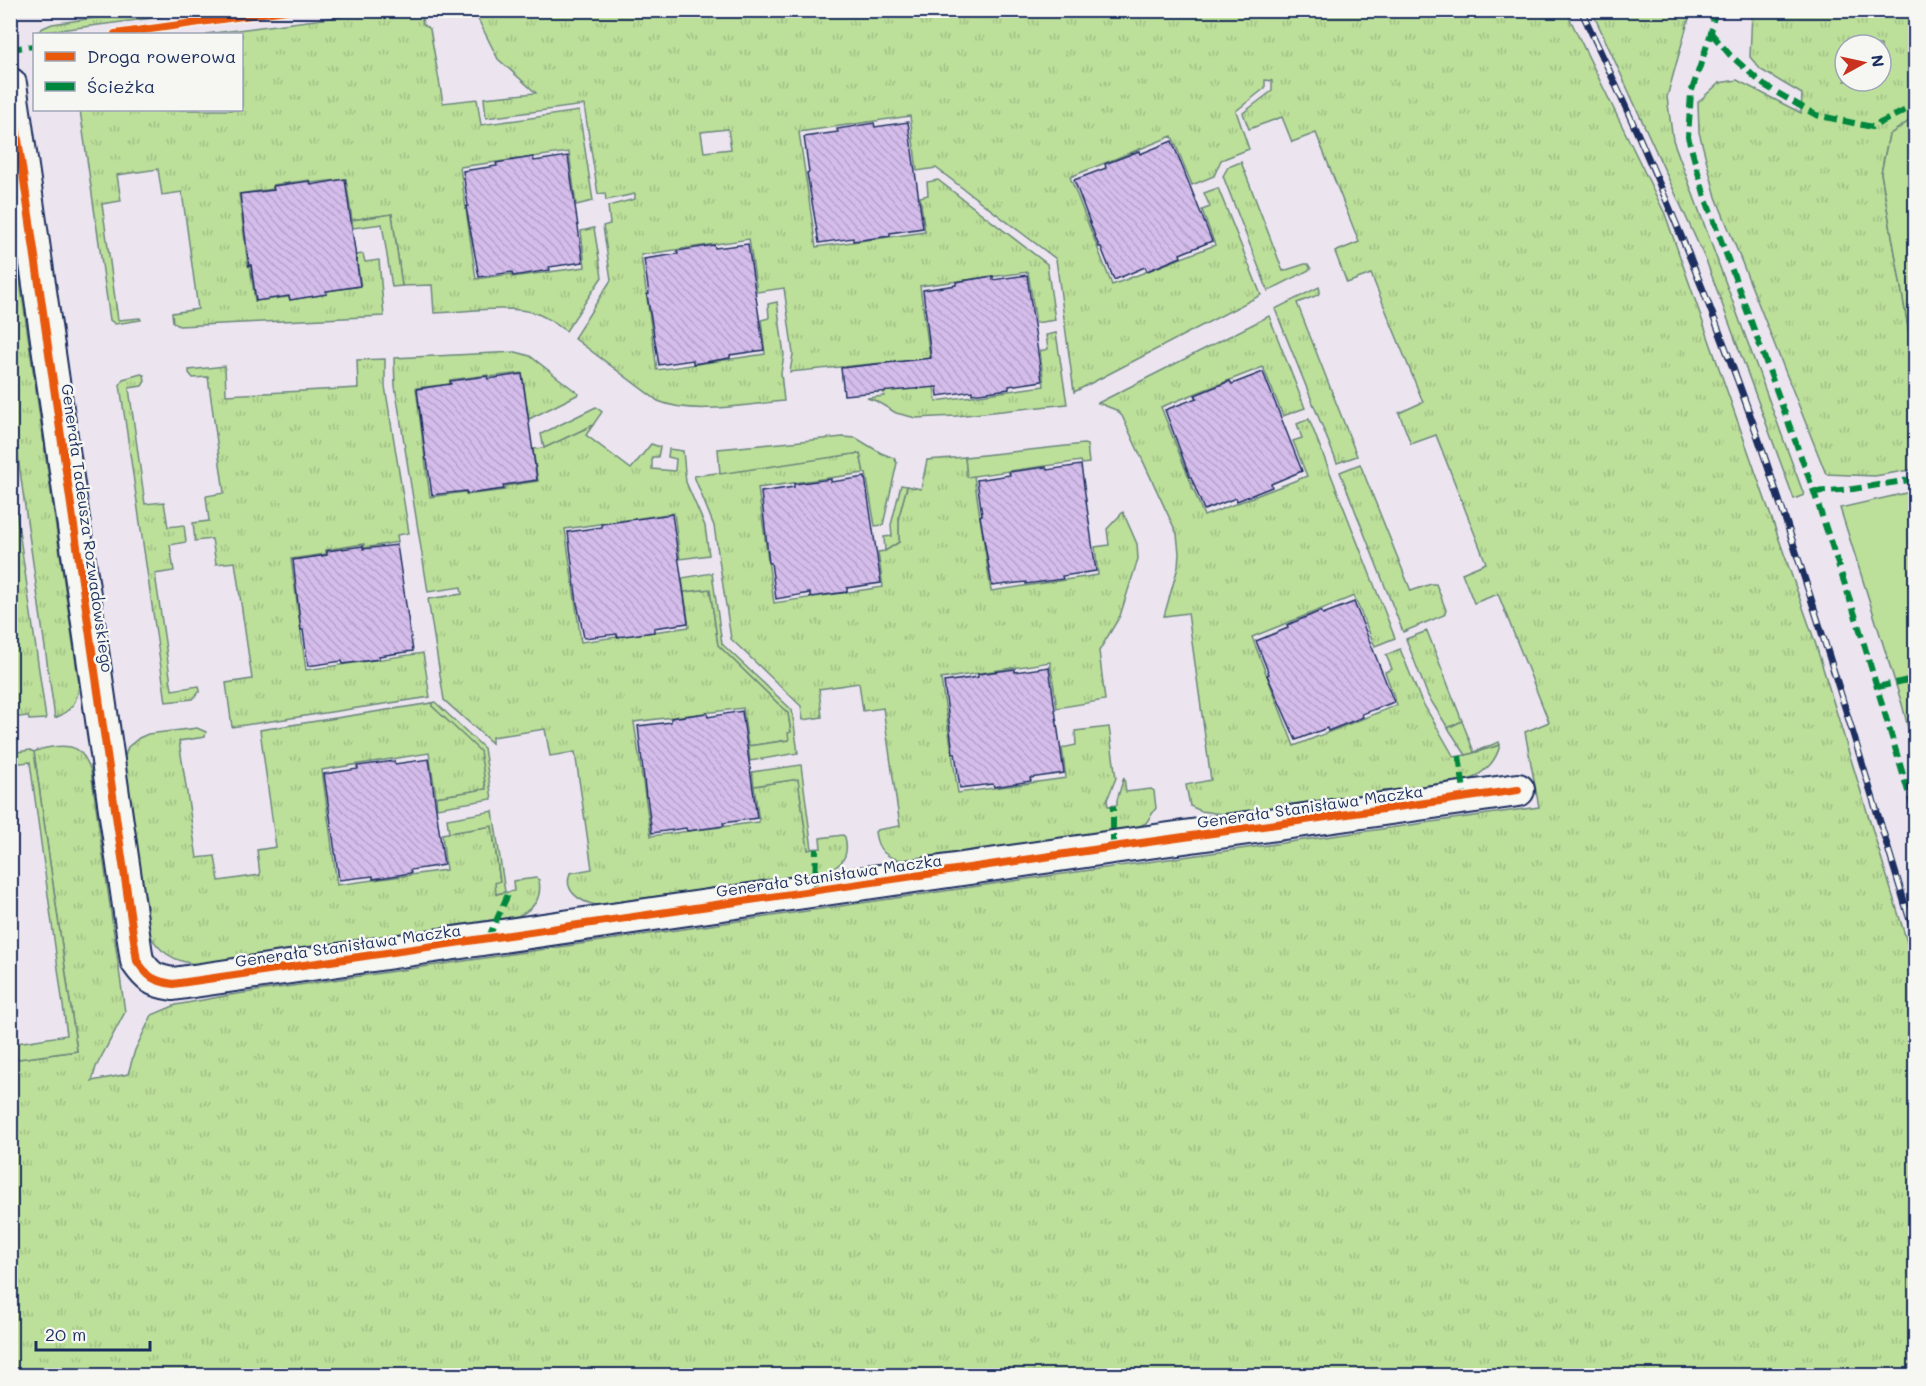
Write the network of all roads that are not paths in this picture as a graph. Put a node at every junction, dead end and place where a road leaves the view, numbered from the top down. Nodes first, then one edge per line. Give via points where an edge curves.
1 (10, 84) edge
2 (1518, 790) dead end
3 (146, 974) joint

1 - 3 street, Generała Tadeusza Rozwadowskiego via 137,961
2 - 3 street, Generała Stanisława Maczka via 173,984 158,982

